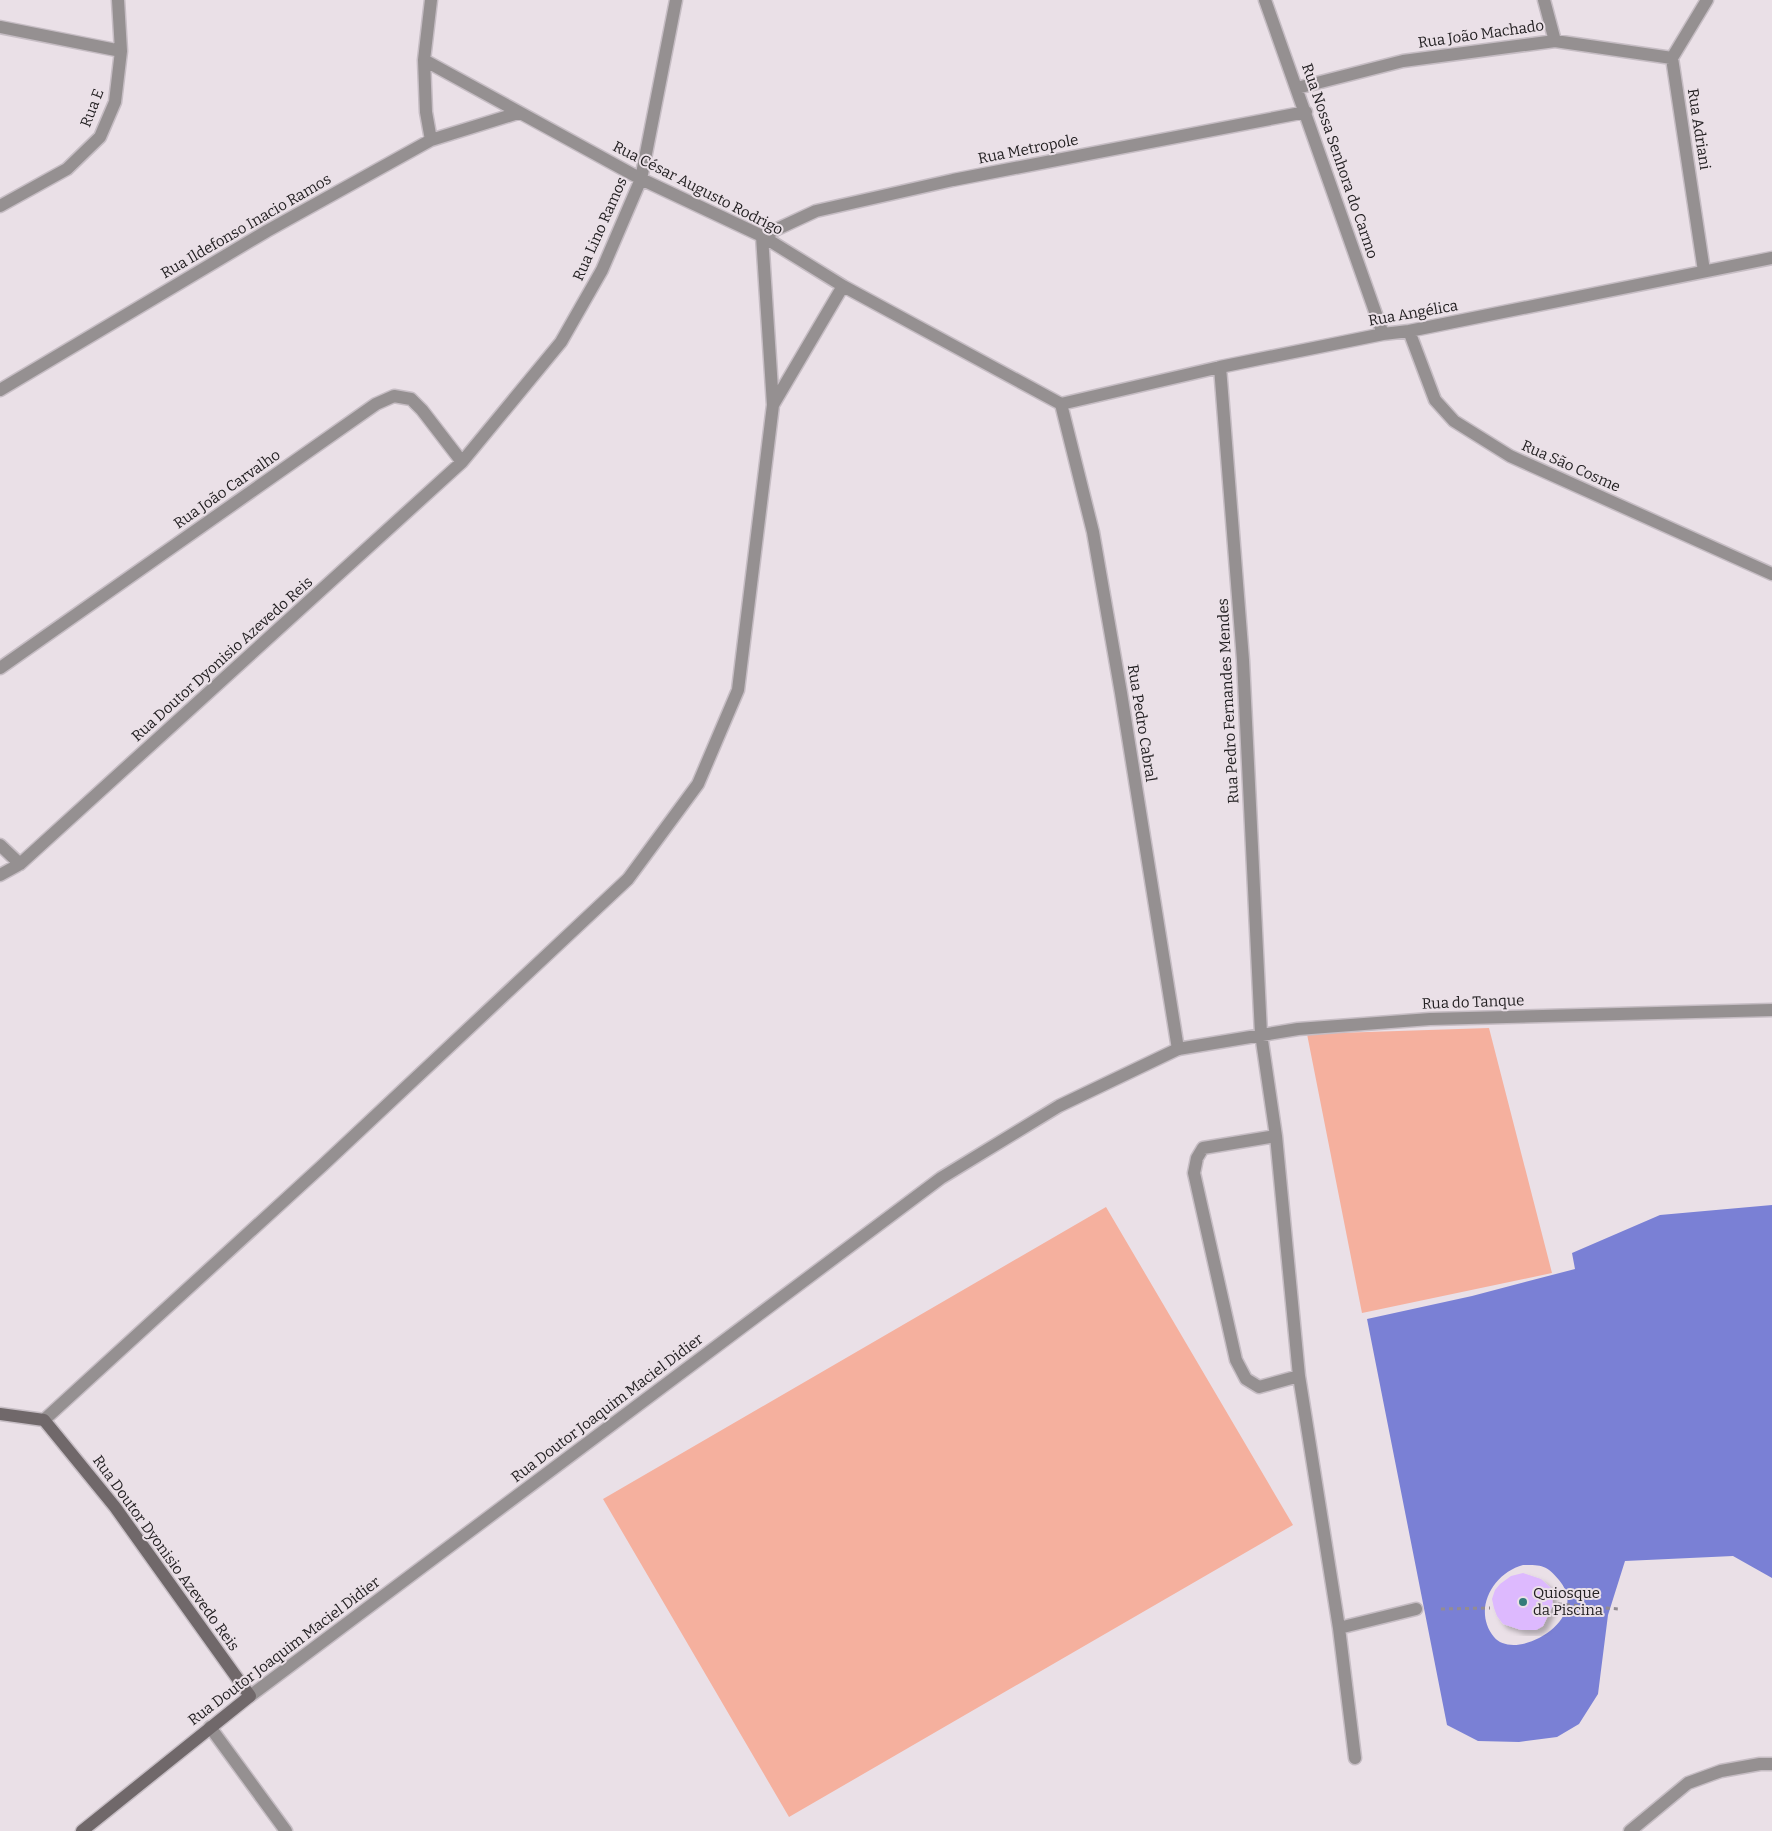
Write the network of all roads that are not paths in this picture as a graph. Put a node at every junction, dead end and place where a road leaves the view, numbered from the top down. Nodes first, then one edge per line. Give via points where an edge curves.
1 (118, 0) edge
2 (431, 0) edge
3 (676, 0) edge
4 (1265, 0) edge
5 (1544, 0) edge
6 (1707, 0) edge
7 (0, 27) edge
8 (1555, 41) junction
9 (121, 51) junction
10 (1672, 58) junction
11 (424, 60) junction
12 (1297, 88) junction
13 (518, 112) junction
14 (1306, 112) junction
15 (430, 140) junction
16 (641, 179) junction
17 (0, 206) edge
18 (762, 236) junction
19 (1772, 258) edge
20 (1704, 271) junction
21 (843, 286) junction
22 (1409, 331) junction
23 (1383, 334) junction
24 (1220, 367) junction
25 (0, 390) edge
26 (1061, 404) junction
27 (773, 405) junction
28 (462, 462) junction
29 (1772, 574) edge
30 (0, 668) edge
31 (0, 845) edge
32 (20, 864) junction
33 (0, 875) edge
34 (1772, 1010) edge
35 (1261, 1034) junction
36 (1178, 1049) junction
37 (1276, 1136) junction
38 (1298, 1376) junction
39 (0, 1414) edge
40 (44, 1420) junction
41 (1416, 1609) road end
42 (1339, 1628) junction
43 (250, 1696) junction
44 (210, 1727) junction
45 (1355, 1758) dead end
46 (1772, 1764) edge
47 (82, 1831) edge
48 (286, 1831) edge
49 (1630, 1831) edge

1 - 9 street, Rua E
2 - 11 street
3 - 16 street, Rua Lino Ramos
4 - 12 street, Rua Nossa Senhora do Carmo
5 - 8 street
6 - 10 street
7 - 9 street
8 - 10 street, Rua João Machado
8 - 12 street, Rua João Machado via 1403,61
9 - 17 street, Rua E via 115,102 100,137 67,169
10 - 20 street, Rua Adriani
11 - 13 street, Rua César Augusto Rodrigo
11 - 15 street
12 - 14 street, Rua Nossa Senhora do Carmo
13 - 15 street, Rua Ildefonso Inacio Ramos
13 - 16 street, Rua César Augusto Rodrigo
14 - 18 street, Rua Metropole via 944,182 816,211
14 - 23 street, Rua Nossa Senhora do Carmo
15 - 25 street, Rua Ildefonso Inacio Ramos via 267,231
16 - 18 street, Rua César Augusto Rodrigo
16 - 28 street, Rua Lino Ramos via 602,270 561,342
18 - 21 street, Rua César Augusto Rodrigo
18 - 27 street
19 - 20 street, Rua Angélica
20 - 22 street, Rua Angélica
21 - 26 street, Rua César Augusto Rodrigo
21 - 27 street
22 - 23 street, Rua Angélica
22 - 29 street, Rua São Cosme via 1435,400 1454,422 1510,456
23 - 24 street, Rua Angélica
24 - 26 street, Rua Angélica
24 - 35 street, Rua Pedro Fernandes Mendes via 1243,660
26 - 36 street, Rua Pedro Cabral via 1095,542
27 - 40 street via 738,690 698,784 628,879
28 - 30 street, Rua João Carvalho via 411,399 394,396 376,404
28 - 32 street, Rua Doutor Dyonisio Azevedo Reis
31 - 32 street
32 - 33 street, Rua Doutor Dyonisio Azevedo Reis
34 - 35 street, Rua do Tanque via 1430,1019
35 - 36 street, Rua do Tanque
35 - 37 street, Rua Pedro Fernandes Mendes
36 - 43 street, Rua Doutor Joaquim Maciel Didier via 1059,1106 941,1178
37 - 38 street, Rua Pedro Fernandes Mendes
37 - 38 street via 1203,1148 1194,1173 1236,1360 1246,1379 1259,1386
38 - 42 street, Rua Pedro Fernandes Mendes
39 - 40 main road
40 - 43 main road, Rua Doutor Dyonisio Azevedo Reis via 115,1507
41 - 42 street
42 - 45 street, Rua Pedro Fernandes Mendes
43 - 44 main road, Rua Doutor Joaquim Maciel Didier
44 - 47 main road, Rua Doutor Joaquim Maciel Didier
44 - 48 street
46 - 49 street via 1720,1771 1688,1783

